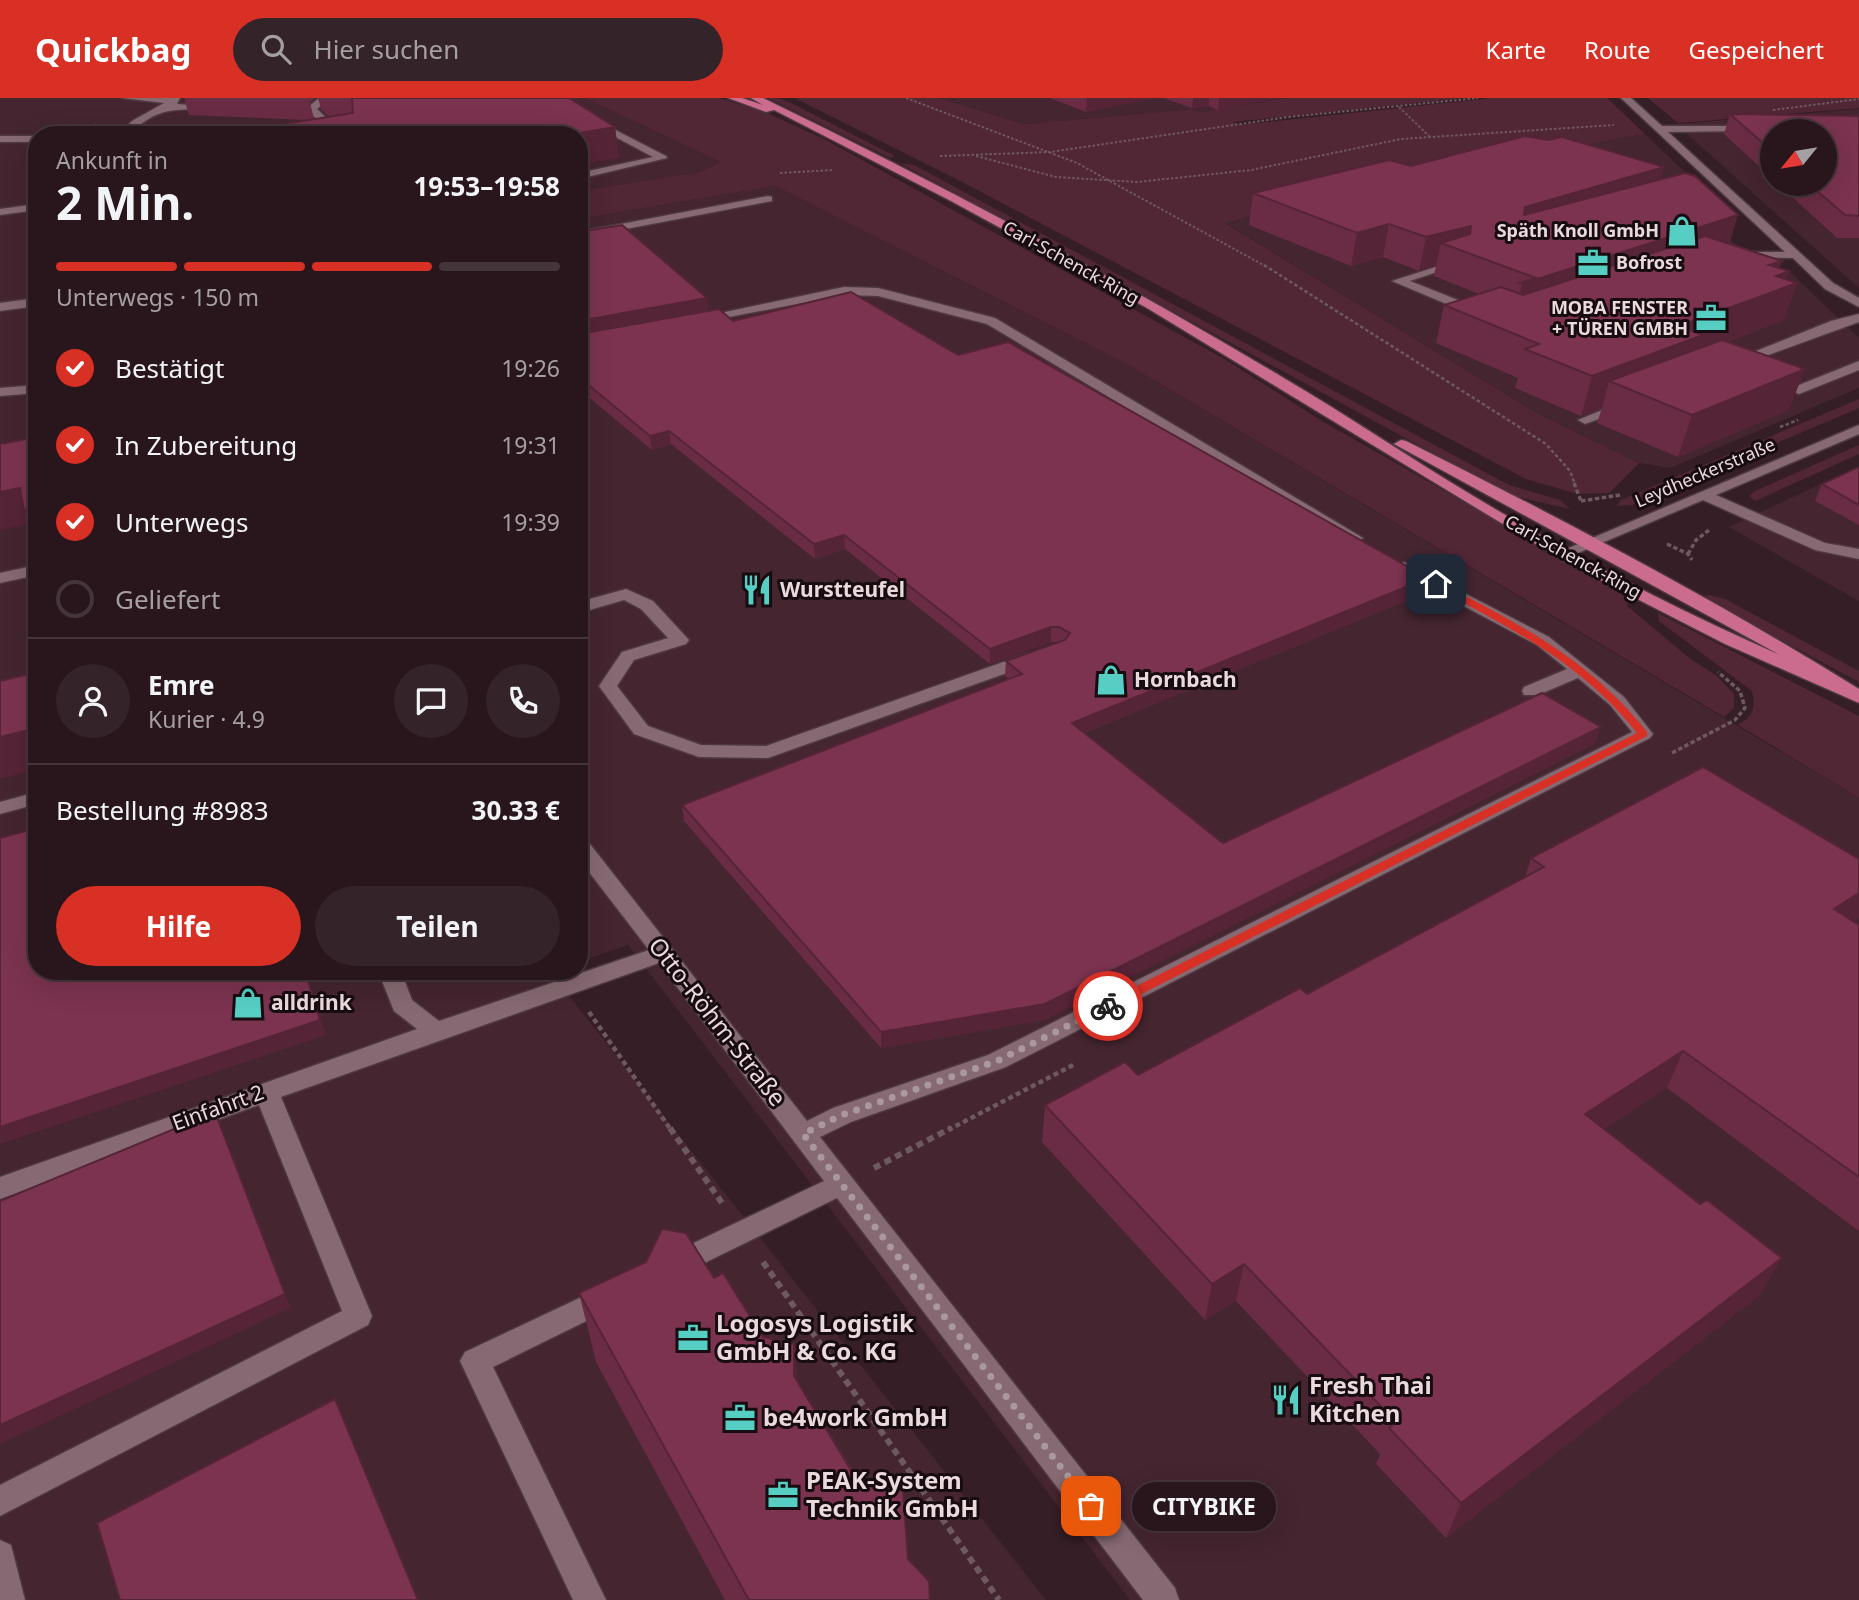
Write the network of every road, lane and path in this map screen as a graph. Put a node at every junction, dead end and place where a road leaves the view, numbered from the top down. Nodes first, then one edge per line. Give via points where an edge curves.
1 (127, 98) edge
2 (326, 98) edge
3 (733, 98) edge
4 (757, 98) edge
5 (906, 98) edge
6 (1478, 98) edge
7 (1626, 98) edge
8 (178, 99) edge
9 (164, 106) junction
10 (223, 107) dead end
11 (1399, 107) junction
12 (582, 116) edge
13 (1624, 125) dead end
14 (132, 126) edge
15 (329, 126) edge
16 (818, 127) junction
17 (1660, 128) junction
18 (1760, 128) edge
19 (1431, 137) junction
20 (0, 139) edge
21 (28, 139) edge
22 (1050, 152) junction
23 (973, 155) junction
24 (929, 157) dead end
25 (588, 174) edge
26 (1112, 181) junction
27 (1711, 197) edge
28 (1734, 197) junction
29 (768, 199) dead end
30 (28, 208) edge
31 (0, 212) edge
32 (588, 233) edge
33 (1796, 255) junction
34 (1721, 257) edge
35 (1458, 263) edge
36 (28, 303) edge
37 (1859, 303) edge
38 (0, 307) edge
39 (1488, 316) edge
40 (1859, 318) edge
41 (685, 321) edge
42 (1859, 365) edge
43 (28, 389) edge
44 (0, 391) edge
45 (1634, 401) edge
46 (1320, 405) junction
47 (1808, 415) dead end
48 (1585, 420) dead end
49 (1859, 429) edge
50 (1770, 431) dead end
51 (1632, 490) dead end
52 (1704, 495) junction
53 (1714, 528) dead end
54 (1590, 542) junction
55 (1663, 542) dead end
56 (1367, 545) edge
57 (1565, 553) junction
58 (1859, 554) edge
59 (1391, 559) edge
60 (28, 572) edge
61 (0, 578) edge
62 (588, 605) edge
63 (1045, 654) edge
64 (1579, 671) junction
65 (1839, 686) junction
66 (1531, 691) dead end
67 (1859, 697) edge
68 (28, 800) edge
69 (0, 808) edge
70 (588, 856) edge
71 (664, 953) junction
72 (392, 980) edge
73 (572, 987) junction
74 (436, 1031) junction
75 (266, 1091) junction
76 (803, 1134) junction
77 (842, 1184) junction
78 (0, 1188) edge
79 (742, 1232) junction
80 (0, 1501) edge
81 (0, 1556) edge
82 (9, 1600) edge
83 (590, 1600) edge
84 (999, 1600) edge
85 (1163, 1600) edge

1 - 8 street
2 - 15 street via 311,109
3 - 16 main road, Carl-Schenck-Ring
4 - 16 main road, Carl-Schenck-Ring
5 - 22 path
6 - 11 path
7 - 17 street
8 - 9 street
9 - 10 street
9 - 14 street
11 - 19 path
11 - 22 path via 1288,117
12 - 25 street via 662,156 646,164
13 - 19 path
16 - 46 main road, Carl-Schenck-Ring via 1148,305
17 - 18 street
17 - 28 street
19 - 26 path via 1365,144 1204,177
20 - 21 street
22 - 23 path
22 - 26 path
23 - 24 path
23 - 26 path via 1024,171
26 - 51 path via 1260,263 1495,409 1546,444 1570,471 1580,501
27 - 28 street
28 - 33 street
29 - 32 street
30 - 31 street
33 - 34 street
33 - 37 street via 1834,290
35 - 39 street via 1398,281
36 - 38 street
40 - 42 street via 1725,366 1799,390
41 - 56 street via 844,291 877,292 991,321
43 - 44 street
45 - 48 street
46 - 54 main road, Carl-Schenck-Ring
46 - 57 main road, Carl-Schenck-Ring via 1421,471
47 - 50 path
49 - 52 street, Leydheckerstraße
52 - 54 street, Leydheckerstraße
52 - 58 street via 1821,547
53 - 55 path via 1696,540 1688,554
54 - 57 street, Leydheckerstraße
54 - 65 main road, Carl-Schenck-Ring via 1768,640
57 - 65 main road, Carl-Schenck-Ring via 1714,634
59 - 64 street via 1543,641
60 - 61 street
62 - 63 street via 626,594 647,605 680,640 628,656 608,686 641,730 699,751 768,752
64 - 66 street
64 - 76 street via 1617,701 1643,734 997,1061 842,1115
65 - 67 main road, Carl-Schenck-Ring
68 - 69 street
70 - 71 street, Otto-Röhm-Straße
71 - 73 street, Einfahrt 2
71 - 76 street, Otto-Röhm-Straße
72 - 74 street via 402,1005
73 - 74 street, Einfahrt 2
73 - 79 path
74 - 75 street, Einfahrt 2
75 - 78 street, Einfahrt 2
75 - 80 street via 358,1316
76 - 77 street, Otto-Röhm-Straße
77 - 79 street
77 - 85 street, Otto-Röhm-Straße
79 - 83 street via 475,1361
79 - 84 path
81 - 82 street

